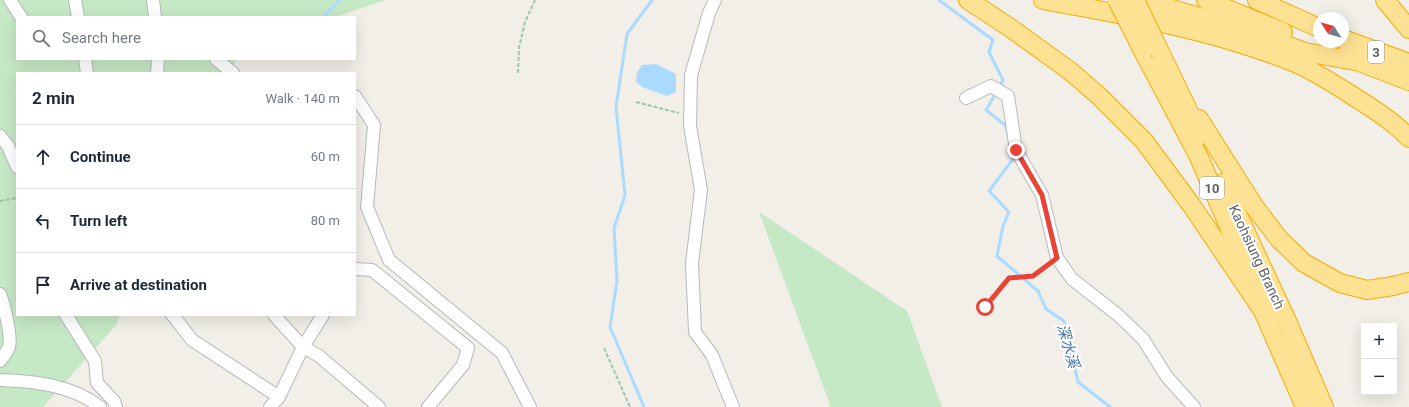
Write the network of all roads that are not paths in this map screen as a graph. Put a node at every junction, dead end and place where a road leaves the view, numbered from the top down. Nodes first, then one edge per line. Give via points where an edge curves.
1 (10, 0) edge
2 (75, 0) edge
3 (153, 0) edge
4 (715, 0) edge
5 (968, 0) edge
6 (1043, 0) edge
7 (1117, 0) edge
8 (1135, 0) edge
9 (1141, 0) edge
10 (1206, 0) edge
11 (1258, 0) edge
12 (1385, 0) edge
13 (20, 16) edge
14 (78, 16) edge
15 (155, 16) edge
16 (1313, 25) edge
17 (1409, 29) edge
18 (1349, 41) edge
19 (85, 60) edge
20 (158, 60) edge
21 (217, 60) edge
22 (1355, 61) junction
23 (1409, 63) edge
24 (1169, 70) junction
25 (87, 72) edge
26 (157, 72) edge
27 (232, 72) edge
28 (1409, 81) edge
29 (356, 98) edge
30 (966, 98) dead end
31 (0, 136) edge
32 (1409, 138) edge
33 (16, 165) edge
34 (356, 269) edge
35 (1409, 282) edge
36 (0, 294) edge
37 (1263, 312) junction
38 (67, 316) edge
39 (173, 316) edge
40 (275, 316) edge
41 (322, 316) edge
42 (1279, 325) junction
43 (303, 347) junction
44 (0, 361) edge
45 (0, 380) edge
46 (279, 397) junction
47 (100, 407) edge
48 (116, 407) edge
49 (270, 407) edge
50 (379, 407) edge
51 (428, 407) edge
52 (530, 407) edge
53 (733, 407) edge
54 (1194, 407) edge
55 (1305, 407) edge
56 (1324, 407) edge

1 - 13 lane
2 - 14 lane
3 - 15 lane
4 - 53 lane via 691,75 690,126 701,190 692,263 695,332 712,355
5 - 37 highway via 1012,28 1070,71 1144,141 1192,206
6 - 32 highway via 1182,27 1294,62 1374,110 1399,127
7 - 37 highway, Kaohsiung Branch / 10, bridge via 1198,155
8 - 24 highway, Kaohsiung Branch / 10, bridge
9 - 22 highway via 1241,29 1305,52
10 - 22 highway, 3
11 - 16 highway
12 - 17 highway
18 - 23 highway, 3
19 - 25 lane
20 - 26 lane
21 - 27 lane
22 - 28 highway, 3
24 - 35 highway via 1254,206 1279,239 1304,264 1340,283 1367,290
24 - 42 highway, Kaohsiung Branch / 10 via 1210,155
29 - 52 lane via 374,125 367,207 388,260 502,353
30 - 54 lane via 991,86 1008,96 1016,150 1042,195 1057,258 1072,279 1118,315 1143,339 1167,377
31 - 33 lane via 8,146
34 - 51 lane via 372,270 468,348 463,365
36 - 44 lane via 10,340 9,348
37 - 42 highway, Kaohsiung Branch / 10
38 - 48 lane via 95,361 97,383 114,401
39 - 46 lane via 192,340
40 - 43 lane
41 - 43 lane
42 - 55 highway, Kaohsiung Branch / 10
42 - 56 highway, Kaohsiung Branch / 10
43 - 46 lane
43 - 50 lane via 319,356
45 - 47 lane via 59,387
46 - 49 lane

